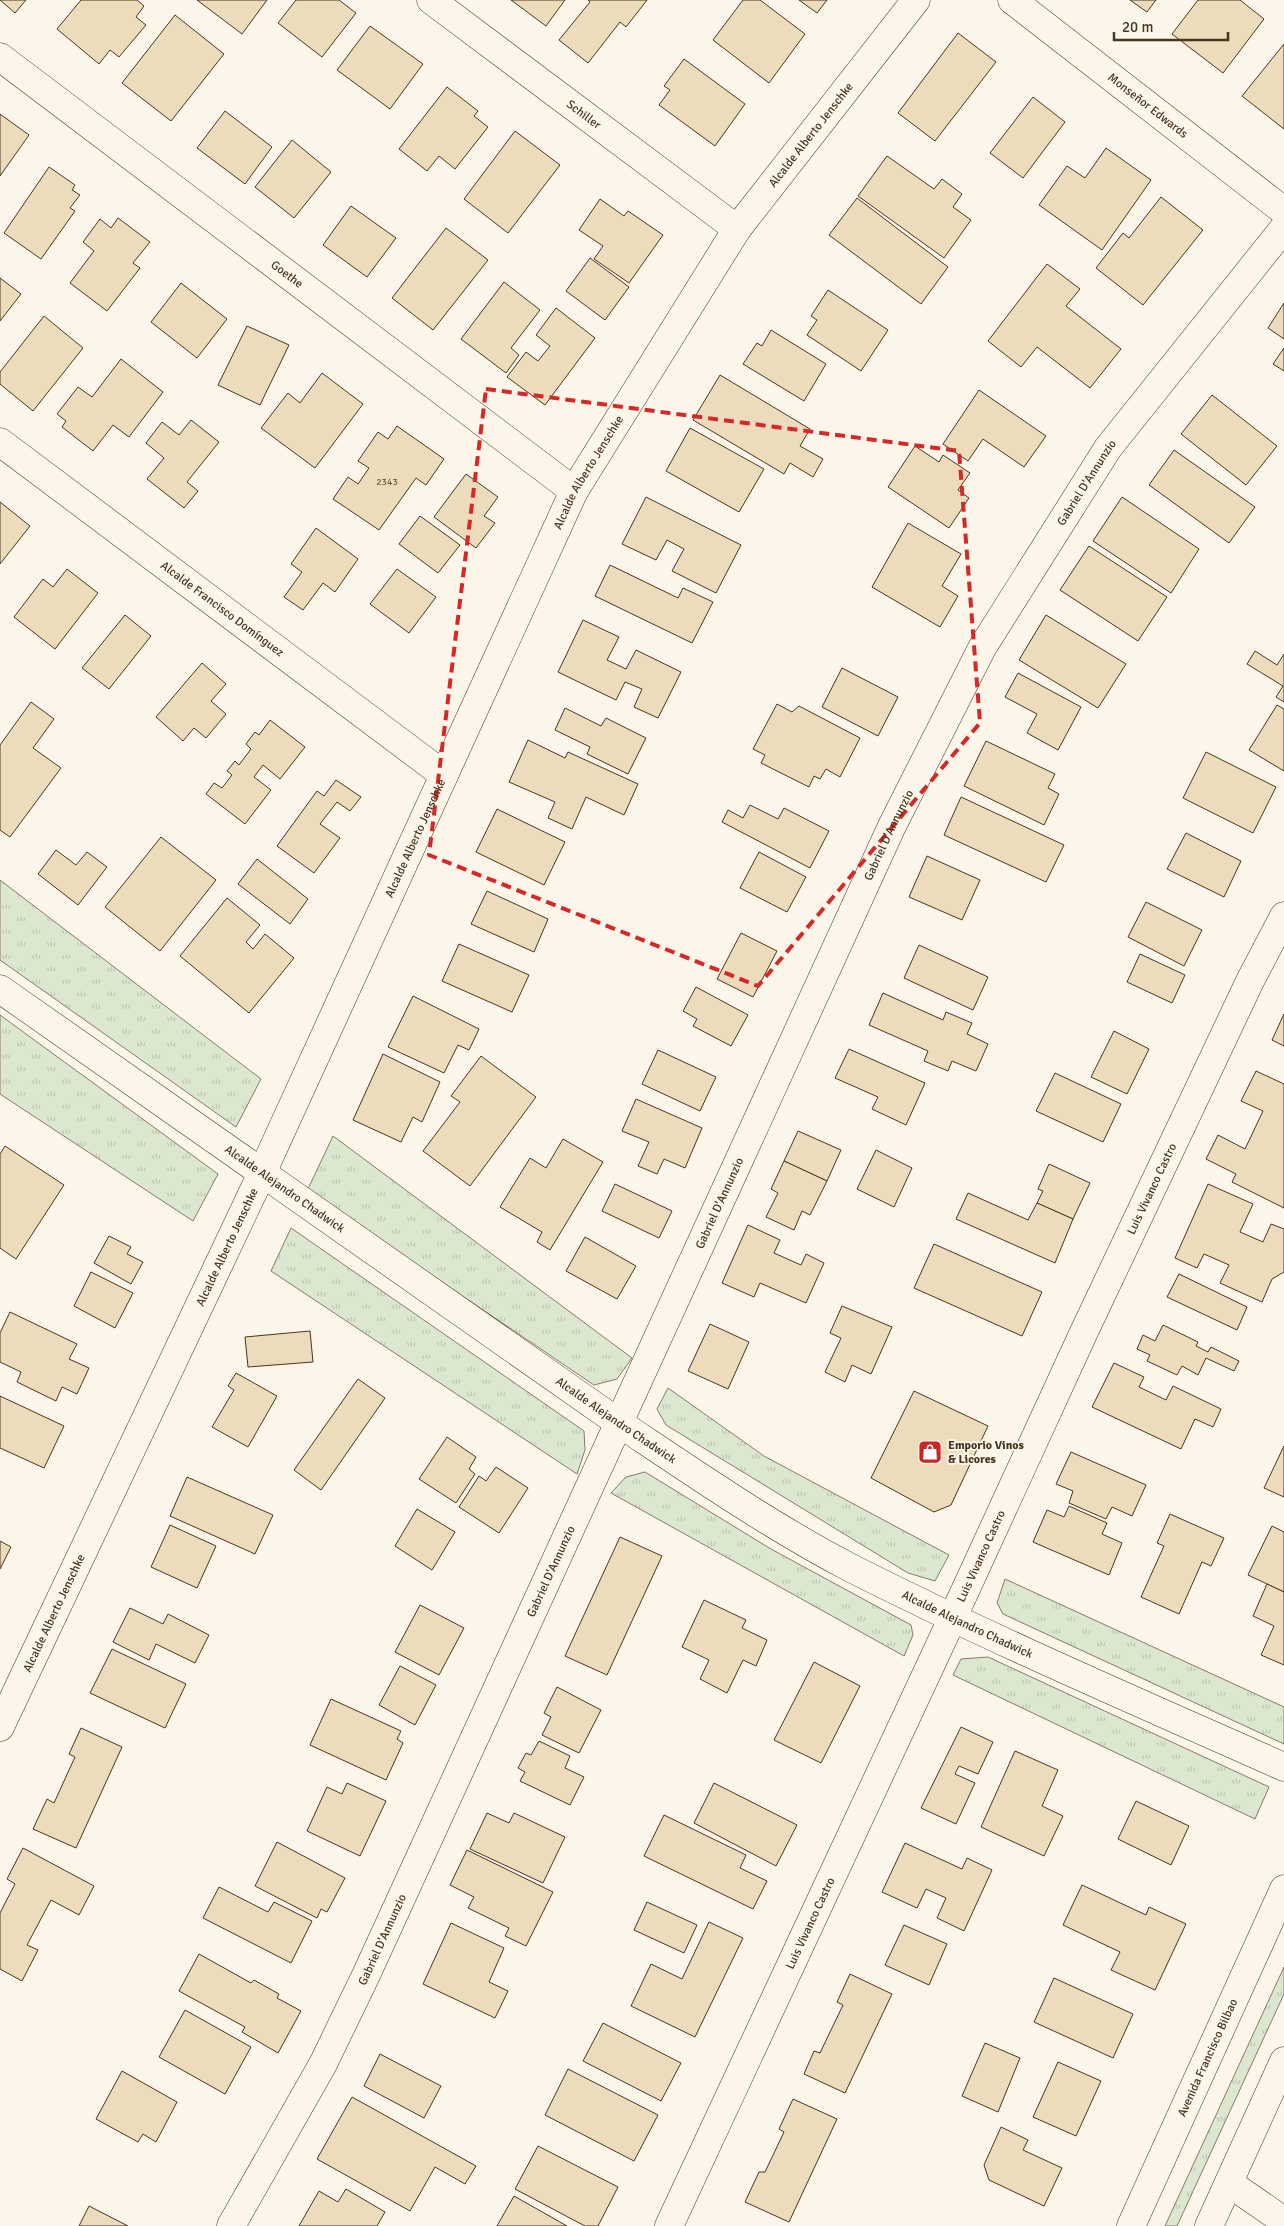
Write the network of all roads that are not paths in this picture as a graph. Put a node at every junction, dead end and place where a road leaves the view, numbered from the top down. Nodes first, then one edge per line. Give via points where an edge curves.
1 (431, 0) edge
2 (916, 0) edge
3 (1012, 0) edge
4 (0, 57) edge
5 (1284, 210) edge
6 (1284, 228) edge
7 (737, 229) junction
8 (0, 442) edge
9 (574, 491) junction
10 (444, 776) junction
11 (1284, 916) edge
12 (0, 989) edge
13 (262, 1173) junction
14 (619, 1423) junction
15 (954, 1617) junction
16 (0, 1727) edge
17 (1284, 1767) edge
18 (1284, 1889) edge
19 (1284, 2061) edge
20 (1229, 2182) junction
21 (1284, 2221) edge
22 (231, 2226) edge
23 (669, 2226) edge
24 (1131, 2226) edge
25 (1209, 2226) edge

1 - 7 street, Schiller
2 - 7 street, Alcalde Alberto Jenschke
3 - 5 street, Monseñor Edwards
4 - 9 street, Goethe
6 - 14 street, Gabriel D'Annunzio via 1108,448 982,648 888,836
7 - 9 street, Alcalde Alberto Jenschke
8 - 10 street, Alcalde Francisco Domínguez
9 - 10 street, Alcalde Alberto Jenschke
10 - 13 street, Alcalde Alberto Jenschke
11 - 15 street, Luis Vivanco Castro via 1083,1334
12 - 13 street, Alcalde Alejandro Chadwick
13 - 14 street, Alcalde Alejandro Chadwick
13 - 16 street, Alcalde Alberto Jenschke
14 - 15 street, Alcalde Alejandro Chadwick via 718,1489 848,1566
14 - 22 street, Gabriel D'Annunzio via 367,1973 318,2072
15 - 17 street, Alcalde Alejandro Chadwick via 1018,1649
15 - 23 street, Luis Vivanco Castro
18 - 24 street, Avenida Francisco Bilbao
19 - 20 street
20 - 21 street
20 - 25 street

